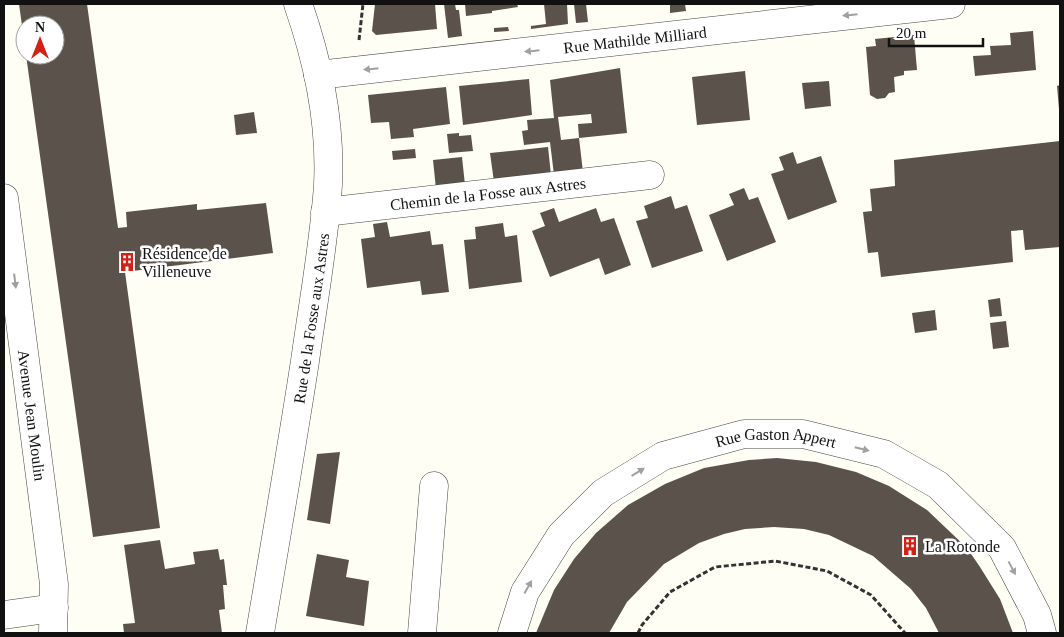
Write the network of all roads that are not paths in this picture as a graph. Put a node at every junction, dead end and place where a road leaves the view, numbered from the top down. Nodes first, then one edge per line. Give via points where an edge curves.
1 (298, 4) edge
2 (951, 4) edge
3 (318, 75) junction
4 (650, 175) dead end
5 (4, 198) edge
6 (325, 212) junction
7 (14, 357) edge
8 (434, 486) dead end
9 (4, 615) edge
10 (54, 621) edge
11 (260, 633) edge
12 (422, 633) edge
13 (512, 633) edge
14 (1042, 633) edge

1 - 3 street, Rue de la Fosse aux Astres
2 -> 3 street, Rue Mathilde Milliard
3 - 6 street, Rue de la Fosse aux Astres via 326,136 328,184
4 - 6 street, Chemin de la Fosse aux Astres
5 -> 7 street, Avenue Jean Moulin
6 - 11 street, Rue de la Fosse aux Astres
7 - 10 street, Avenue Jean Moulin via 54,584
8 - 12 street
9 - 10 street
13 -> 14 street, Rue Gaston Appert via 525,592 561,535 603,494 663,456 744,434 804,434 884,454 938,485 1002,548 1037,615

